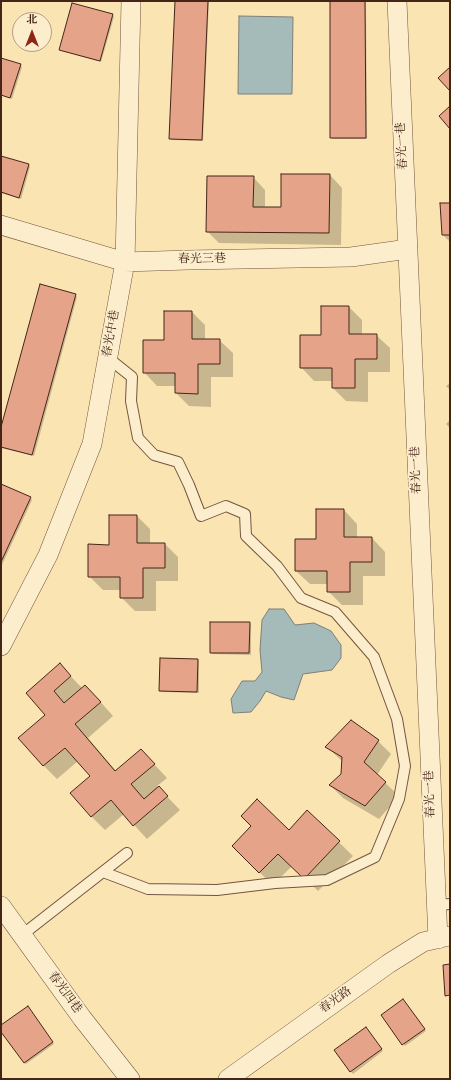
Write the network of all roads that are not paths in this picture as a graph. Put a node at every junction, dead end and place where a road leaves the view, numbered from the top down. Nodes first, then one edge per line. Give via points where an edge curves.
1 (131, 1) edge
2 (397, 1) edge
3 (1, 225) edge
4 (408, 249) junction
5 (124, 262) junction
6 (108, 357) junction
7 (1, 646) edge
8 (127, 853) dead end
9 (103, 872) junction
10 (443, 905) edge
11 (1, 906) edge
12 (22, 936) junction
13 (444, 937) edge
14 (130, 1079) edge
15 (228, 1079) edge

1 - 5 street, 春光中巷
2 - 4 street, 春光一巷
3 - 5 street, 春光三巷
4 - 5 street, 春光三巷 via 351,258
4 - 10 street, 春光一巷
5 - 6 street, 春光中巷
6 - 7 street, 春光中巷 via 92,444 48,555
6 - 9 lane via 132,377 131,402 138,438 154,455 178,462 201,516 226,506 245,514 246,536 277,566 301,598 335,612 374,657 397,719 405,766 399,799 375,857 327,880 217,890 148,889
8 - 9 lane
9 - 12 lane
10 - 13 street, 春光一巷
11 - 12 street, 春光四巷
12 - 14 street, 春光四巷
13 - 15 street, 春光路 via 423,942 388,964

